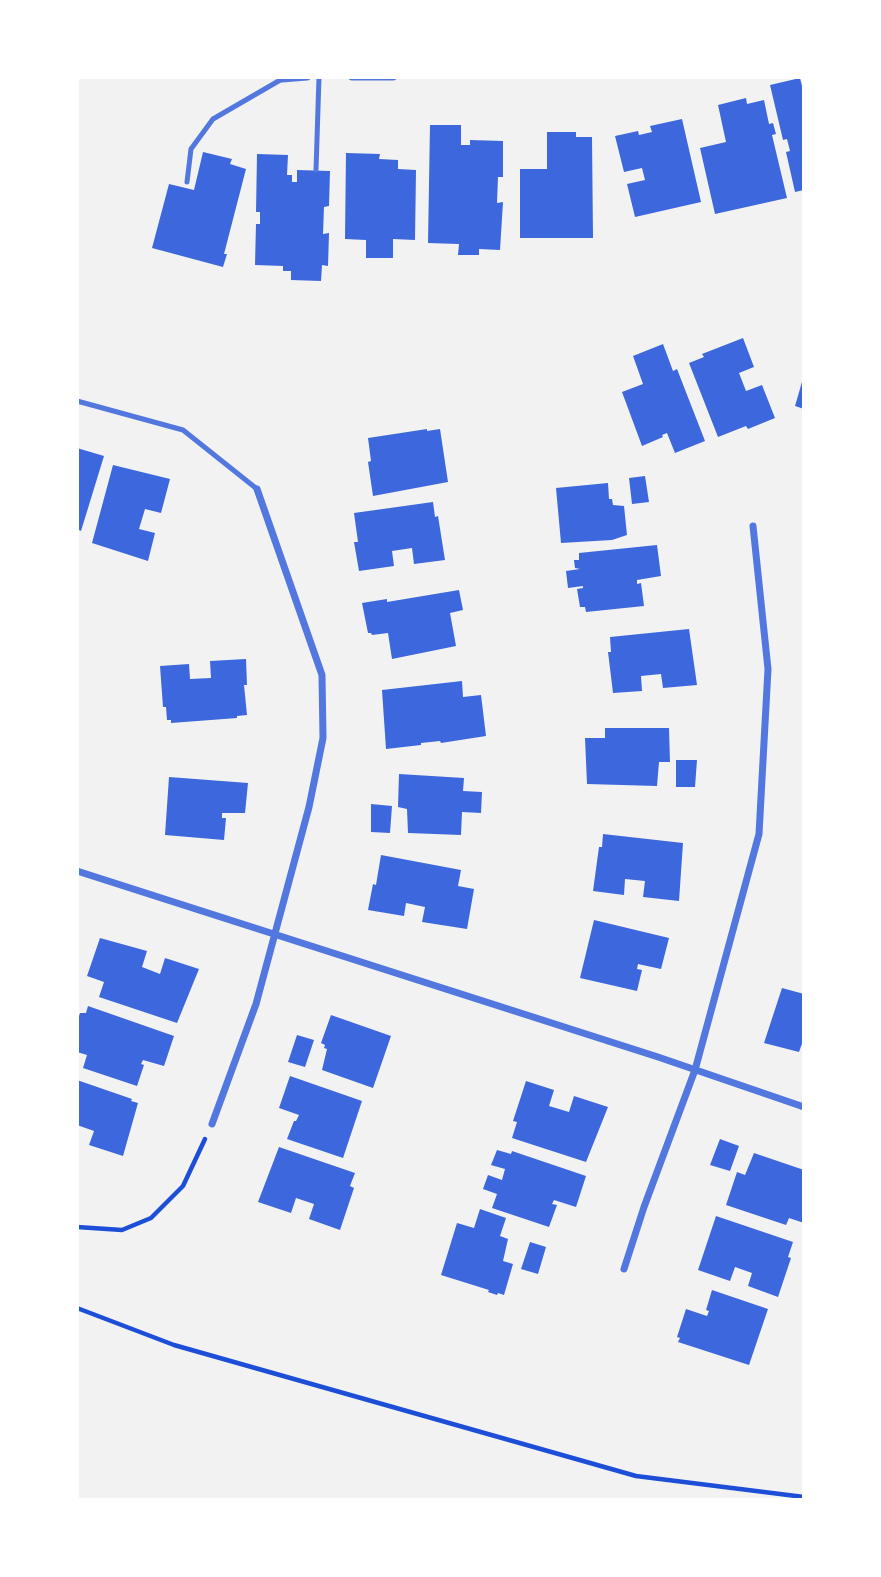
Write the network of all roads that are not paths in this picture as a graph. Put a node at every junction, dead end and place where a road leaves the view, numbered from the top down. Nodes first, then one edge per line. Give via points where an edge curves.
1 (307, 77) edge
2 (319, 77) edge
3 (352, 77) edge
4 (393, 77) edge
5 (282, 79) edge
6 (316, 170) dead end
7 (187, 182) dead end
8 (77, 401) edge
9 (257, 489) joint
10 (753, 526) dead end
11 (77, 871) edge
12 (276, 935) junction
13 (695, 1070) junction
14 (804, 1107) edge
15 (212, 1124) road end
16 (624, 1269) dead end

1 - 5 street
2 - 6 lane
3 - 4 street
5 - 7 lane via 213,119 191,149
8 - 9 lane via 183,430
9 - 12 street via 322,675 323,738
10 - 13 street via 768,669 758,834
11 - 12 street
12 - 13 street
12 - 15 street
13 - 14 street
13 - 16 street

